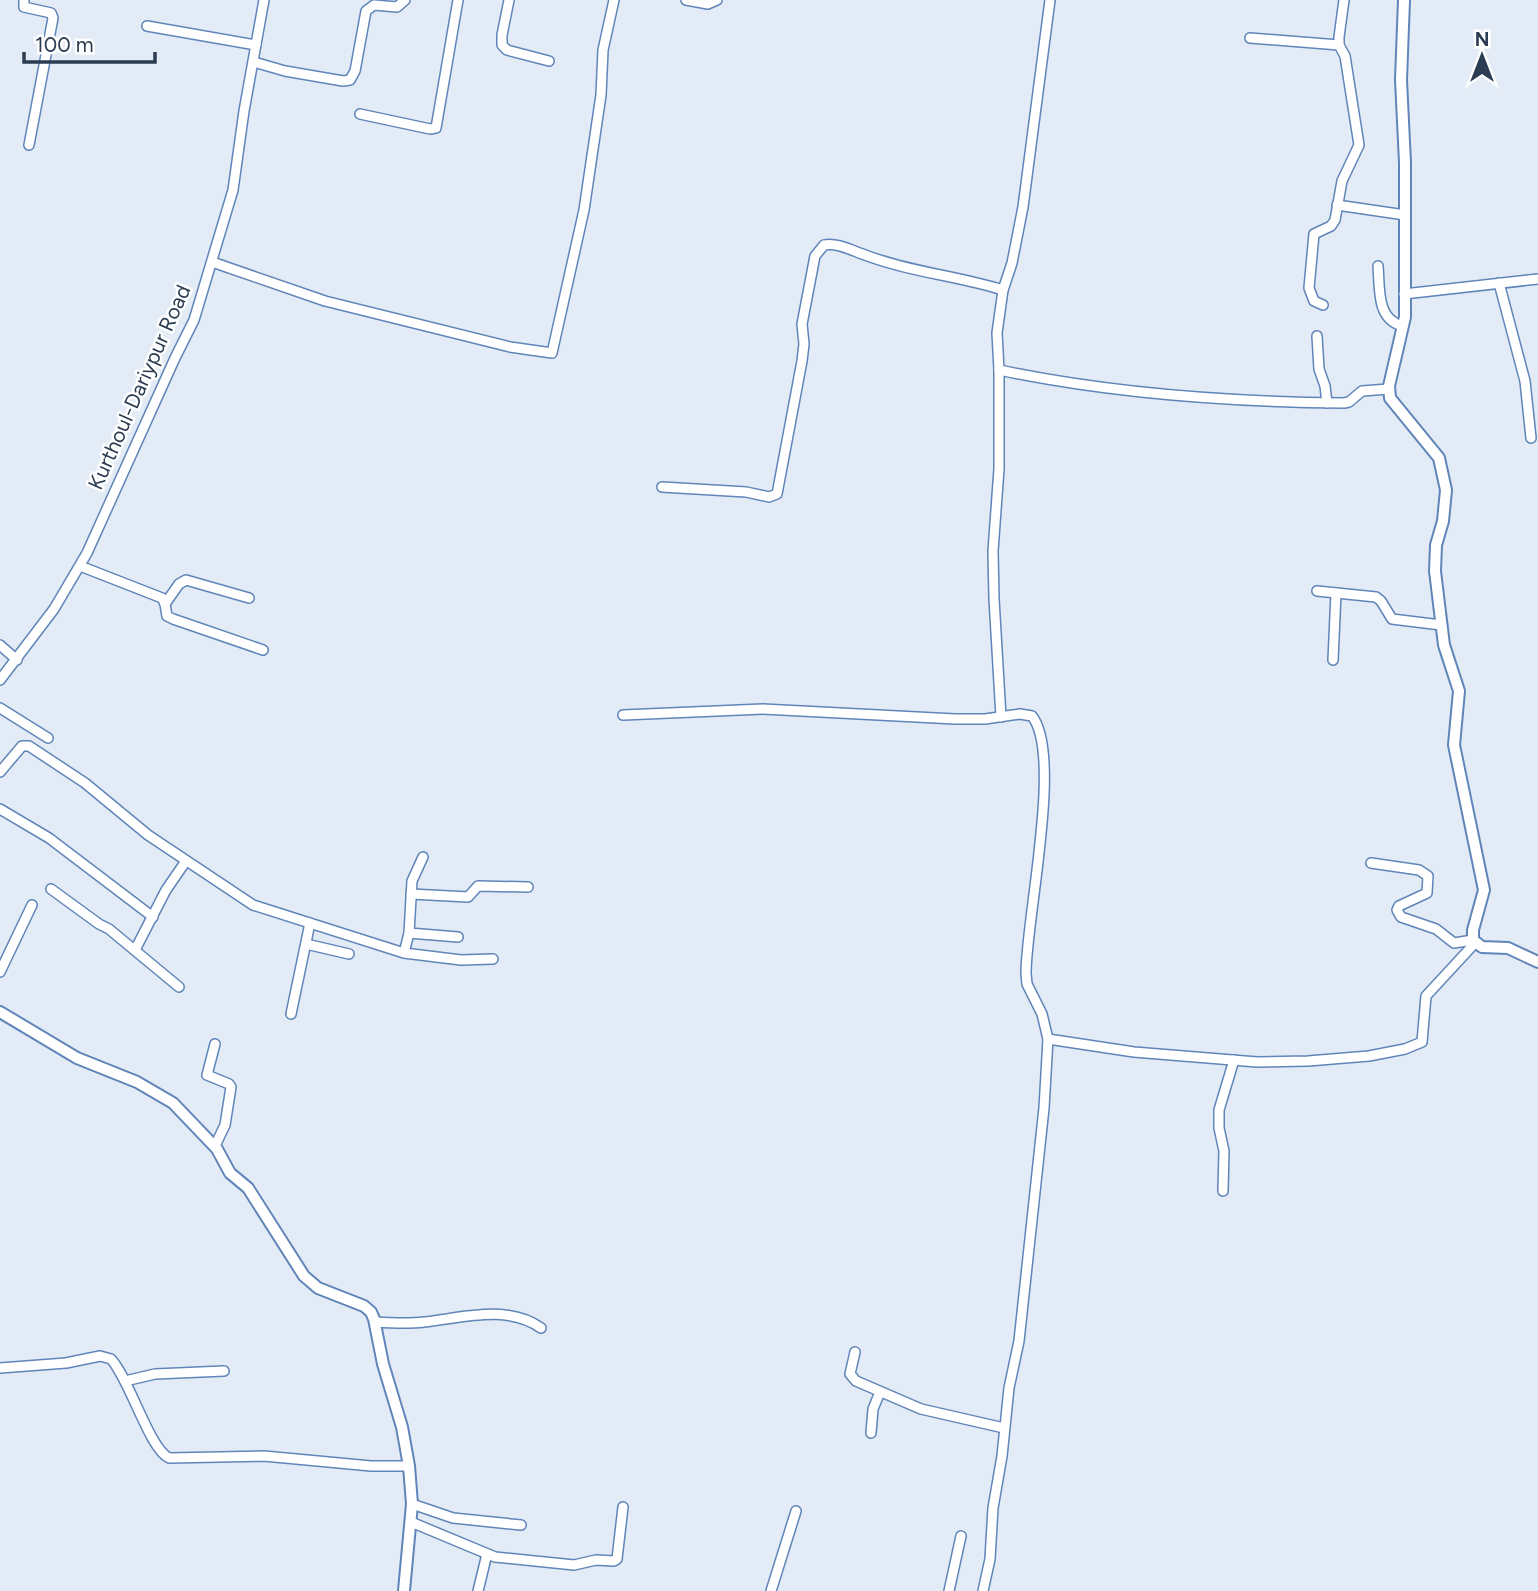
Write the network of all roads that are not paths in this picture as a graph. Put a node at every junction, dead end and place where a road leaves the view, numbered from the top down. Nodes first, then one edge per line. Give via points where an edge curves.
1 (23, 0) edge
2 (264, 0) edge
3 (405, 0) edge
4 (458, 0) edge
5 (509, 0) edge
6 (614, 0) edge
7 (686, 0) edge
8 (717, 0) edge
9 (1050, 0) edge
10 (1344, 0) edge
11 (1404, 0) edge
12 (147, 26) dead end
13 (1250, 38) dead end
14 (1339, 45) junction
15 (256, 46) junction
16 (549, 61) dead end
17 (254, 62) junction
18 (360, 114) dead end
19 (29, 145) dead end
20 (1337, 205) junction
21 (1405, 215) junction
22 (212, 262) junction
23 (1378, 266) dead end
24 (1538, 279) edge
25 (1499, 284) junction
26 (1003, 290) junction
27 (1404, 295) junction
28 (1324, 305) dead end
29 (1403, 326) junction
30 (1317, 337) dead end
31 (999, 370) junction
32 (1390, 389) junction
33 (1326, 402) junction
34 (1531, 438) dead end
35 (662, 487) dead end
36 (80, 566) junction
37 (1317, 591) dead end
38 (1336, 593) junction
39 (249, 598) dead end
40 (165, 604) junction
41 (1441, 625) junction
42 (0, 645) edge
43 (263, 650) dead end
44 (17, 660) junction
45 (1333, 660) dead end
46 (0, 680) edge
47 (0, 708) edge
48 (623, 715) dead end
49 (1002, 717) junction
50 (35, 730) junction
51 (48, 738) dead end
52 (27, 745) junction
53 (0, 772) edge
54 (0, 809) edge
55 (423, 857) dead end
56 (186, 861) junction
57 (1371, 863) dead end
58 (528, 887) dead end
59 (51, 889) dead end
60 (411, 894) junction
61 (32, 905) dead end
62 (153, 917) junction
63 (310, 923) junction
64 (409, 933) junction
65 (458, 937) dead end
66 (1474, 941) junction
67 (306, 944) junction
68 (135, 950) junction
69 (404, 953) junction
70 (349, 954) dead end
71 (493, 959) dead end
72 (1538, 962) edge
73 (0, 972) edge
74 (179, 987) dead end
75 (0, 1012) edge
76 (290, 1014) dead end
77 (1048, 1039) junction
78 (215, 1044) dead end
79 (1234, 1060) junction
80 (215, 1146) junction
81 (1223, 1191) dead end
82 (375, 1322) junction
83 (541, 1328) dead end
84 (855, 1352) dead end
85 (0, 1368) edge
86 (224, 1371) dead end
87 (125, 1381) junction
88 (880, 1392) junction
89 (1004, 1429) junction
90 (870, 1433) dead end
91 (408, 1466) junction
92 (412, 1504) junction
93 (623, 1507) dead end
94 (796, 1511) dead end
95 (411, 1522) junction
96 (520, 1525) dead end
97 (961, 1536) dead end
98 (487, 1554) junction
99 (404, 1591) edge
100 (478, 1591) edge
101 (771, 1591) edge
102 (949, 1591) edge
103 (983, 1591) edge

1 - 19 street via 24,7 51,13 53,18
2 - 15 street, Kurthoul-Dariypur Road
3 - 17 street via 397,7 374,5 366,11 350,80
4 - 18 street via 437,127
5 - 16 street via 502,45
6 - 22 street via 603,50 585,202 552,353 509,347 325,302
7 - 8 street via 708,4
9 - 26 street via 1023,207
10 - 14 street
11 - 21 street
12 - 15 street
13 - 14 street
14 - 20 street via 1345,56 1359,145 1342,181
15 - 17 street, Kurthoul-Dariypur Road
17 - 22 street, Kurthoul-Dariypur Road via 235,183
20 - 21 street
20 - 28 street via 1335,220 1316,232 1313,242 1309,288 1314,302
21 - 27 street
22 - 36 street, Kurthoul-Dariypur Road via 194,320
23 - 29 street via 1385,314 1390,322
24 - 25 street
25 - 27 street
25 - 34 street via 1525,381
26 - 31 street via 997,333
26 - 35 street via 824,245 815,256 803,320 802,361 776,494
27 - 29 street
29 - 32 street
30 - 33 street
31 - 33 street via 1161,396
31 - 49 street via 993,551
32 - 33 street via 1362,391 1349,402
32 - 41 street via 1397,409 1443,467 1446,490 1434,570
36 - 40 street via 157,596
36 - 44 street, Kurthoul-Dariypur Road
37 - 38 street
38 - 41 street via 1376,597 1389,617 1397,620
38 - 45 street
39 - 40 street via 186,580
40 - 43 street via 167,616 173,619
41 - 66 street via 1459,691 1454,745 1484,890
42 - 44 street
44 - 46 street, Kurthoul-Dariypur Road
47 - 50 street
48 - 49 street via 763,709 915,718
49 - 77 street via 1032,716 1040,732 1044,798 1026,974
50 - 51 street
50 - 52 street
52 - 53 street
52 - 56 street
54 - 62 street via 49,838
55 - 60 street
56 - 62 street
56 - 63 street via 253,905
57 - 66 street via 1419,870 1428,876 1427,893 1399,906 1401,917 1436,929 1454,943
58 - 60 street via 480,885 468,897
59 - 68 street
60 - 64 street
61 - 73 street
62 - 68 street
63 - 67 street
63 - 69 street
64 - 65 street
64 - 69 street
66 - 72 street via 1482,947 1508,948
66 - 79 street via 1426,996 1424,1038 1416,1046 1354,1058
67 - 70 street
67 - 76 street
68 - 74 street
69 - 71 street
75 - 80 street via 77,1058 162,1095
77 - 79 street
77 - 89 street via 1024,1298
78 - 80 street via 207,1075 230,1086 225,1125
79 - 81 street via 1219,1110
80 - 82 street via 230,1173 248,1188 304,1276 318,1288 364,1306
82 - 83 street via 497,1316 522,1317
82 - 91 street
84 - 88 street via 852,1378
85 - 87 street via 107,1357
86 - 87 street via 163,1373
87 - 91 street via 158,1447 169,1458 264,1456
88 - 89 street via 921,1409
88 - 90 street
89 - 103 street
91 - 92 street
92 - 95 street
92 - 96 street via 453,1518
93 - 98 street via 614,1562 574,1564
94 - 101 street
95 - 98 street
95 - 99 street
97 - 102 street
98 - 100 street

